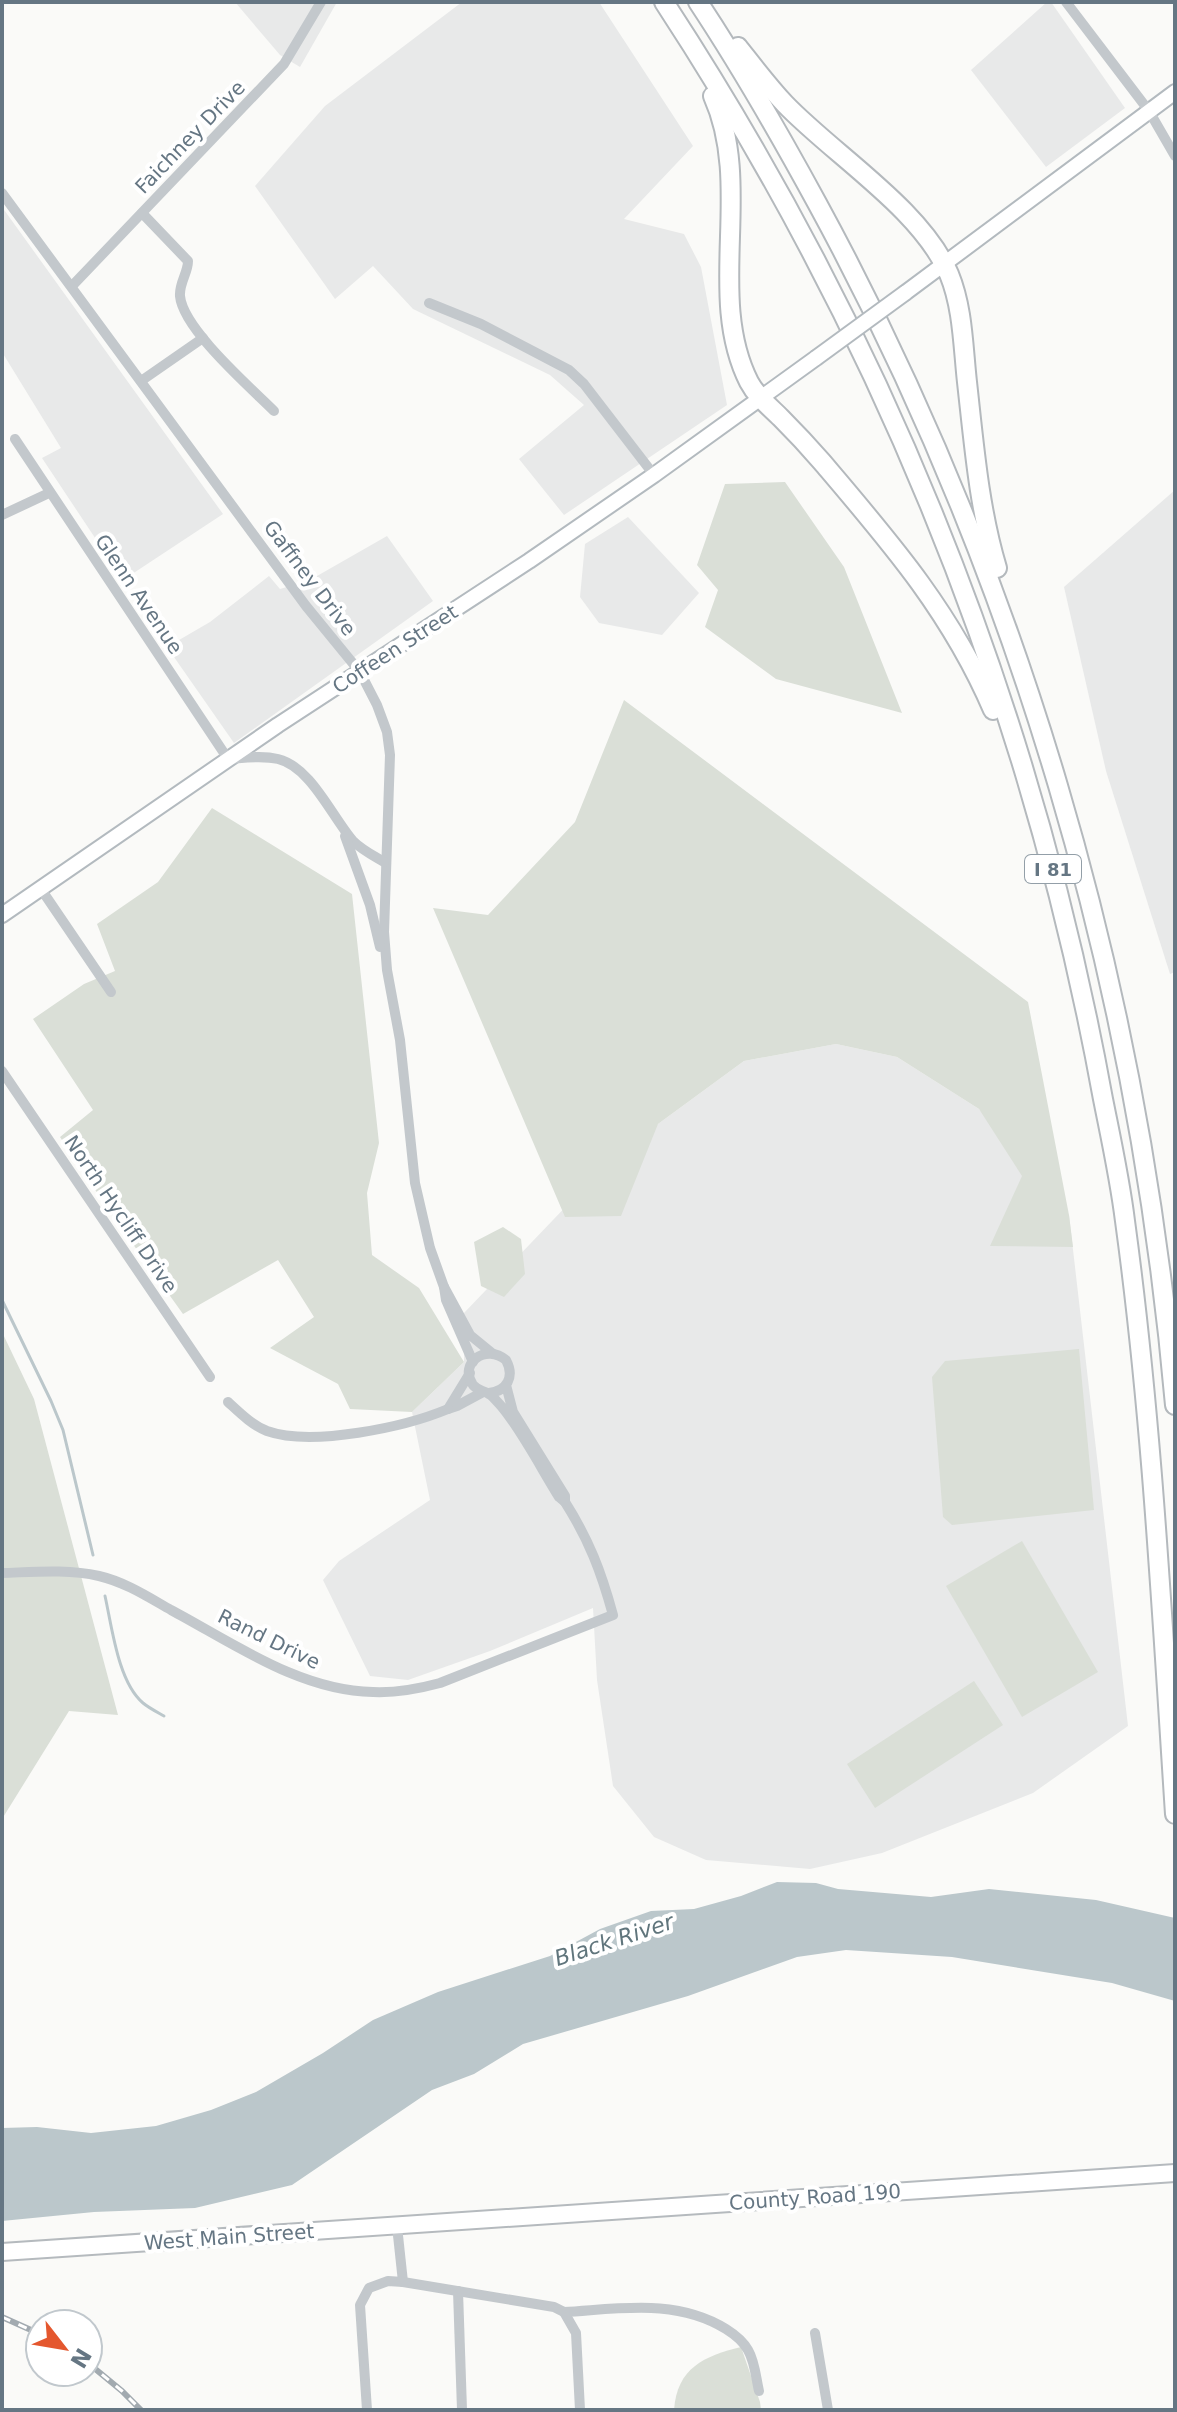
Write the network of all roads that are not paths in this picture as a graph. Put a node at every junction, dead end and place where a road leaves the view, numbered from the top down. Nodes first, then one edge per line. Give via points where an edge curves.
1 (321, 2) edge
2 (656, 2) edge
3 (664, 2) edge
4 (698, 2) edge
5 (705, 2) edge
6 (1066, 2) edge
7 (1175, 92) edge
8 (1149, 111) junction
9 (1175, 156) edge
10 (2, 193) edge
11 (142, 213) junction
12 (944, 263) junction
13 (72, 286) junction
14 (429, 303) dead end
15 (203, 338) junction
16 (141, 381) junction
17 (760, 399) junction
18 (274, 411) dead end
19 (15, 439) dead end
20 (654, 475) junction
21 (49, 493) junction
22 (2, 515) edge
23 (360, 672) junction
24 (1037, 713) junction
25 (228, 759) junction
26 (1030, 790) junction
27 (340, 823) junction
28 (384, 862) junction
29 (41, 889) junction
30 (2, 915) edge
31 (387, 970) junction
32 (111, 992) dead end
33 (2, 1071) edge
34 (444, 1287) junction
35 (492, 1353) junction
36 (471, 1368) junction
37 (210, 1377) dead end
38 (506, 1385) junction
39 (486, 1393) junction
40 (228, 1402) dead end
41 (1175, 1405) edge
42 (448, 1409) junction
43 (565, 1502) junction
44 (2, 1573) edge
45 (1175, 1814) edge
46 (1175, 2173) edge
47 (455, 2221) joint
48 (397, 2226) junction
49 (2, 2252) edge
50 (403, 2282) junction
51 (458, 2291) junction
52 (564, 2312) junction
53 (815, 2333) dead end
54 (759, 2391) dead end
55 (367, 2410) edge
56 (462, 2410) edge
57 (580, 2410) edge
58 (828, 2410) edge

1 - 11 street, Faichney Drive via 284,64
2 - 17 highway via 699,66 720,111 732,206 731,322 736,348
3 - 26 highway, I 81 via 773,180 904,442 970,605
4 - 24 highway, I 81 via 798,168 879,323 975,540
5 - 12 highway via 785,105 888,196
6 - 8 street
7 - 8 main road, Coffeen Street
8 - 9 street
8 - 12 main road, Coffeen Street
10 - 13 street, Gaffney Drive
11 - 13 street, Faichney Drive
11 - 15 street via 188,261 180,298
12 - 17 main road, Coffeen Street, bridge
12 - 24 highway via 958,301 986,531 1029,668
13 - 16 street, Gaffney Drive
14 - 20 street via 569,370
15 - 16 street
15 - 18 street
16 - 23 street, Gaffney Drive
17 - 20 main road, Coffeen Street
17 - 26 highway via 855,501 940,609 982,683
19 - 21 street, Glenn Avenue
20 - 23 main road, Coffeen Street
21 - 22 street
21 - 25 street, Glenn Avenue
23 - 25 main road, Coffeen Street
23 - 28 street, Gaffney Drive via 387,732 390,755
24 - 41 highway, I 81 via 1095,919 1125,1052 1149,1183
25 - 27 street via 280,759 295,767
25 - 29 main road, Coffeen Street
26 - 45 highway, I 81 via 1071,941 1125,1217 1145,1385
27 - 28 street via 355,843
27 - 31 street
28 - 31 street, Gaffney Drive
29 - 30 main road, Coffeen Street
29 - 32 street
31 - 34 street, Gaffney Drive via 415,1183
33 - 37 street, North Hycliff Drive
34 - 35 street, Gaffney Drive via 470,1335
34 - 36 street, Gaffney Drive
35 - 36 street via 481,1355
35 - 38 street via 509,1365
36 - 39 street via 473,1385
36 - 42 street
38 - 39 street
38 - 43 street via 513,1412
39 - 42 street
39 - 43 street via 508,1416
40 - 42 street via 266,1430 301,1437 419,1421
43 - 44 street, Rand Drive via 594,1553 613,1615 412,1690 372,1692 307,1680 101,1577 61,1571
46 - 47 main road, County Road 190
47 - 48 main road, West Main Street
48 - 49 main road, West Main Street
48 - 50 street
50 - 51 street
50 - 55 street via 375,2285 361,2300
51 - 52 street
51 - 56 street
52 - 54 street via 693,2313 747,2347
52 - 57 street via 576,2333
53 - 58 street

